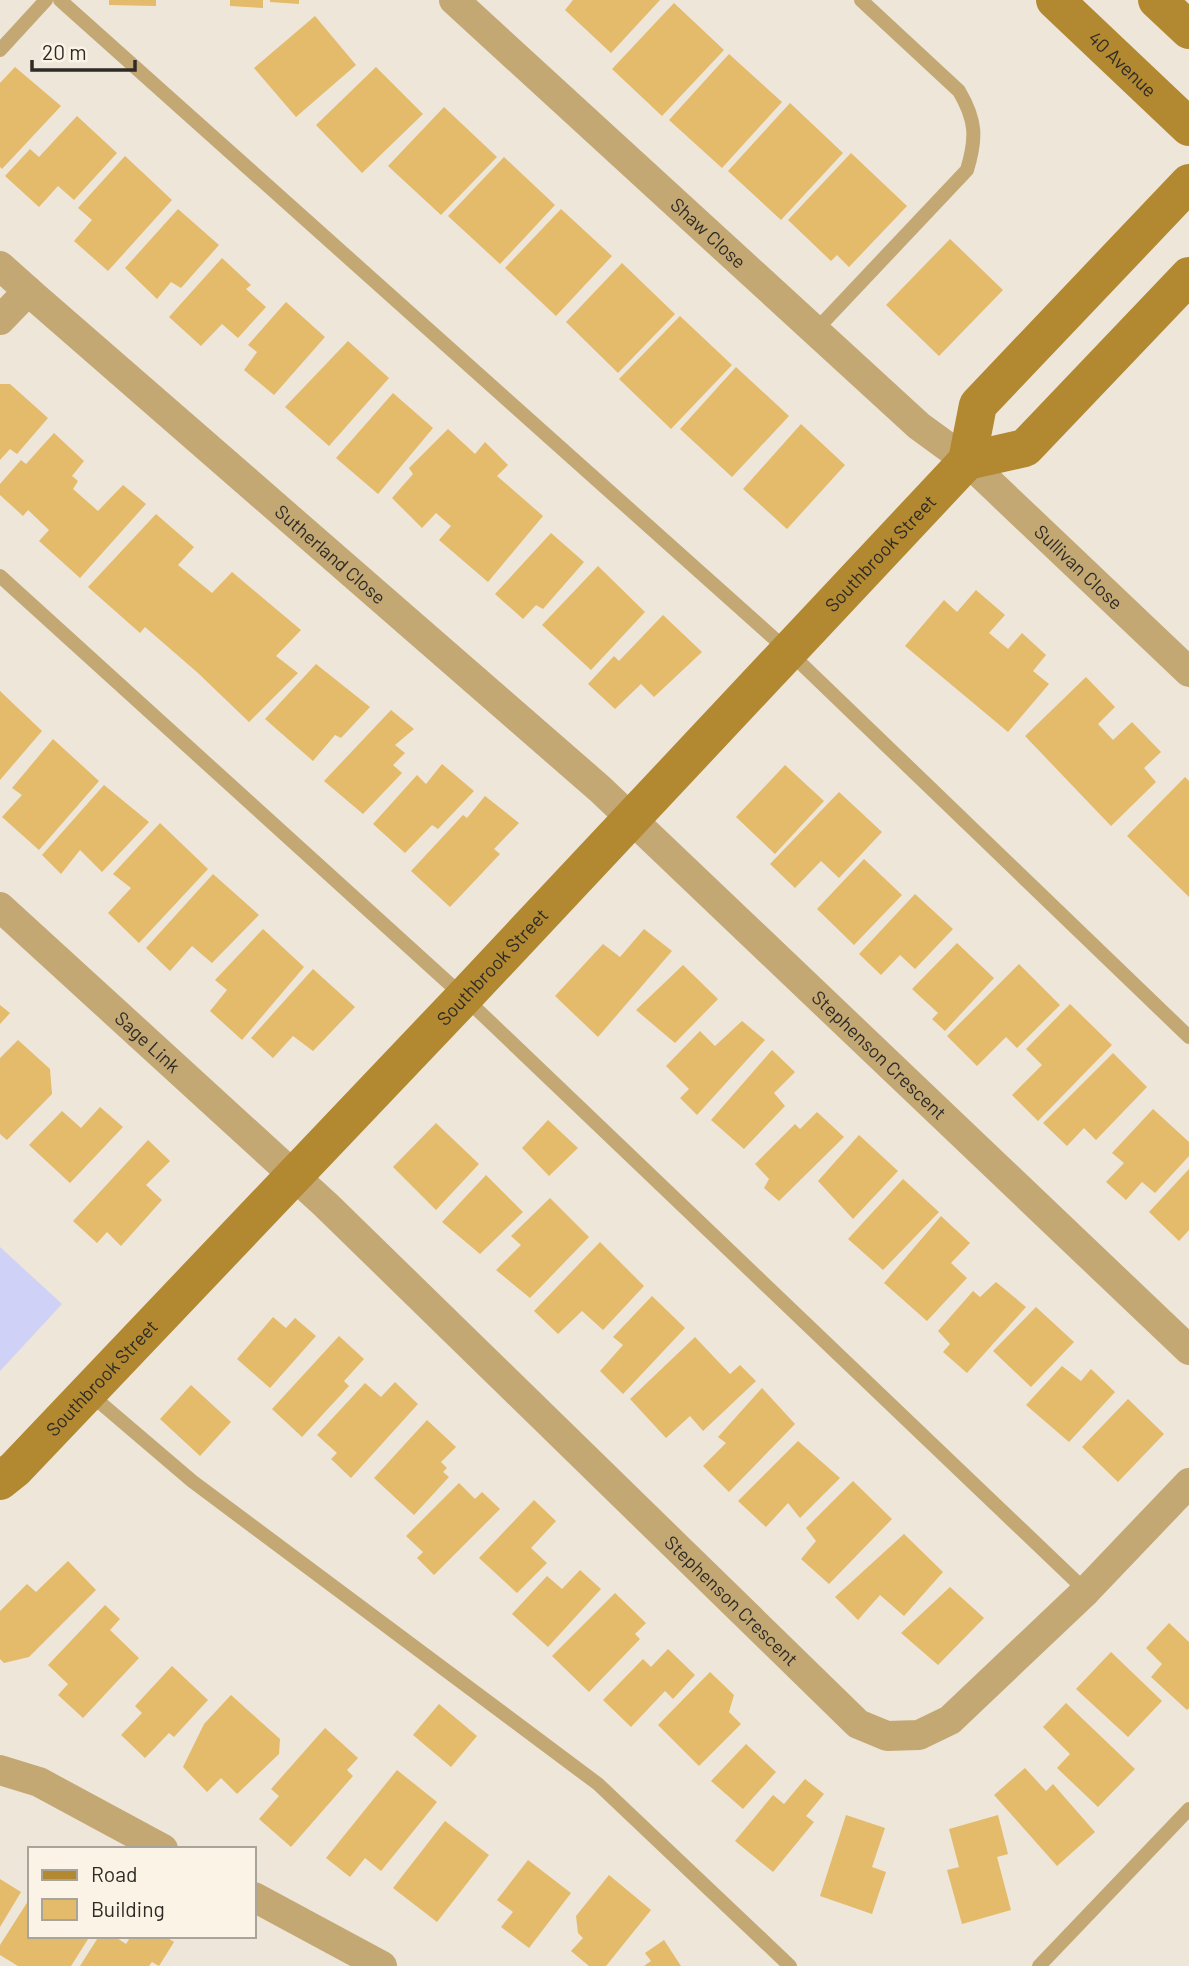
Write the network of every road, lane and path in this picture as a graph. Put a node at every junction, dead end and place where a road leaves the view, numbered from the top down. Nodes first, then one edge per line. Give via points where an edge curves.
1 (46, 0) edge
2 (60, 0) edge
3 (454, 0) edge
4 (861, 0) edge
5 (1055, 0) edge
6 (1157, 0) edge
7 (1189, 30) edge
8 (0, 50) edge
9 (1189, 127) edge
10 (1189, 183) edge
11 (0, 266) edge
12 (1189, 276) edge
13 (28, 291) junction
14 (0, 320) edge
15 (815, 331) junction
16 (967, 461) junction
17 (0, 576) edge
18 (787, 650) junction
19 (1189, 672) edge
20 (631, 818) junction
21 (0, 907) edge
22 (464, 997) junction
23 (1189, 1037) edge
24 (294, 1175) junction
25 (1189, 1350) edge
26 (89, 1392) junction
27 (5, 1480) edge
28 (1189, 1483) edge
29 (1086, 1591) junction
30 (0, 1750) edge
31 (0, 1770) edge
32 (39, 1782) junction
33 (1189, 1809) edge
34 (159, 1847) edge
35 (256, 1898) edge
36 (382, 1966) edge
37 (790, 1966) edge
38 (1039, 1966) edge

1 - 8 lane
2 - 18 lane
3 - 15 street, Shaw Close
4 - 15 lane via 959,91 975,129 973,150 967,170
5 - 9 street, 40 Avenue
6 - 7 street
10 - 16 street via 978,405
11 - 13 street, Sutherland Close
12 - 16 street via 1024,448
13 - 14 street
13 - 20 street, Sutherland Close
15 - 16 street, Shaw Close via 919,426
16 - 18 street, Southbrook Street
16 - 19 street, Sullivan Close
17 - 22 lane
18 - 20 street, Southbrook Street
18 - 23 lane
20 - 22 street, Southbrook Street
20 - 25 street, Stephenson Crescent
21 - 24 street, Sage Link
22 - 24 street, Southbrook Street
22 - 29 lane
24 - 26 street, Southbrook Street
24 - 29 street, Stephenson Crescent via 858,1724 887,1736 919,1735 950,1720
26 - 27 street, Southbrook Street
26 - 37 lane via 192,1481 598,1784
28 - 29 street, Stephenson Crescent
30 - 32 street
31 - 32 street
32 - 34 street
33 - 38 lane
35 - 36 street

